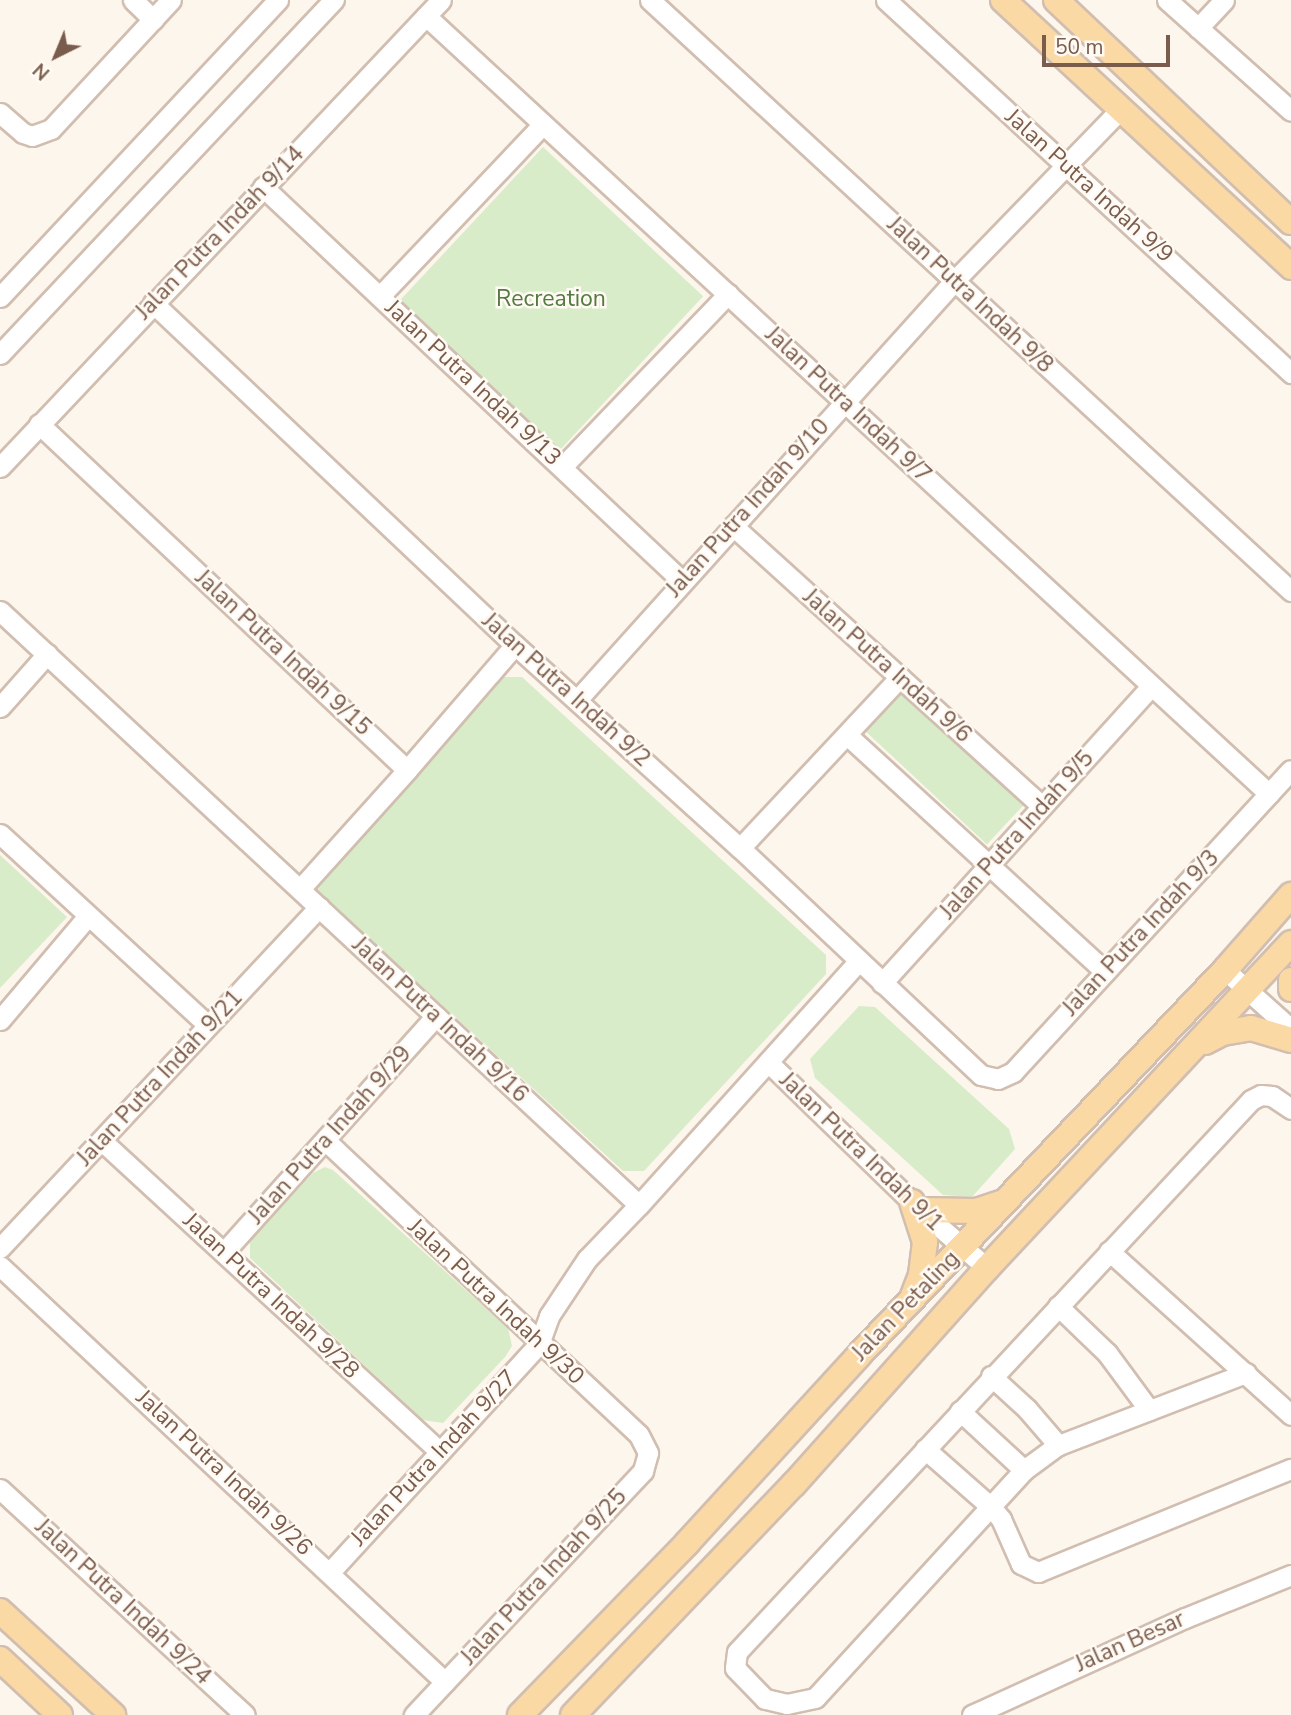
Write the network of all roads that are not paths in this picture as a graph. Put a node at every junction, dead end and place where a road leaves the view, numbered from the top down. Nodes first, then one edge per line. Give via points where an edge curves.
1 (133, 0) edge
2 (172, 0) edge
3 (278, 0) edge
4 (294, 0) edge
5 (441, 0) edge
6 (650, 0) edge
7 (886, 0) edge
8 (1003, 0) edge
9 (1056, 0) edge
10 (1167, 0) edge
11 (1224, 0) edge
12 (324, 5) edge
13 (426, 16) junction
14 (153, 19) junction
15 (258, 24) junction
16 (1198, 28) junction
17 (1120, 110) junction
18 (1291, 111) edge
19 (0, 113) edge
20 (542, 125) junction
21 (1066, 166) junction
22 (263, 187) junction
23 (1291, 222) edge
24 (1291, 267) edge
25 (955, 281) junction
26 (7, 283) edge
27 (728, 294) junction
28 (380, 296) junction
29 (0, 297) edge
30 (153, 303) junction
31 (0, 354) edge
32 (1291, 373) edge
33 (844, 403) junction
34 (39, 424) junction
35 (0, 467) edge
36 (562, 467) junction
37 (733, 526) junction
38 (682, 581) junction
39 (1291, 591) edge
40 (0, 611) edge
41 (516, 645) junction
42 (47, 654) junction
43 (900, 677) junction
44 (1152, 686) junction
45 (577, 700) junction
46 (0, 707) edge
47 (847, 735) junction
48 (407, 770) junction
49 (1291, 770) edge
50 (1269, 794) junction
51 (1042, 806) junction
52 (0, 834) edge
53 (740, 848) junction
54 (990, 865) junction
55 (300, 889) junction
56 (1291, 895) edge
57 (319, 907) junction
58 (87, 917) junction
59 (1291, 943) edge
60 (858, 962) junction
61 (1225, 970) junction
62 (1105, 971) junction
63 (1291, 980) edge
64 (882, 983) junction
65 (1291, 989) edge
66 (1248, 991) junction
67 (436, 1016) junction
68 (0, 1020) edge
69 (208, 1025) junction
70 (1291, 1029) edge
71 (1291, 1040) edge
72 (1196, 1046) junction
73 (768, 1062) junction
74 (981, 1075) joint
75 (1291, 1109) edge
76 (102, 1141) junction
77 (326, 1142) junction
78 (1003, 1202) junction
79 (639, 1205) junction
80 (916, 1206) junction
81 (962, 1247) junction
82 (0, 1248) edge
83 (1109, 1251) junction
84 (224, 1252) junction
85 (0, 1266) edge
86 (987, 1268) junction
87 (910, 1304) junction
88 (1058, 1306) junction
89 (539, 1344) junction
90 (1246, 1373) junction
91 (991, 1376) junction
92 (1149, 1410) junction
93 (960, 1411) junction
94 (1291, 1415) edge
95 (1058, 1446) junction
96 (925, 1448) junction
97 (440, 1452) junction
98 (1291, 1469) edge
99 (1024, 1470) junction
100 (643, 1471) joint
101 (0, 1489) edge
102 (991, 1507) junction
103 (330, 1573) junction
104 (1291, 1576) edge
105 (0, 1611) edge
106 (0, 1659) edge
107 (445, 1682) junction
108 (60, 1715) edge
109 (113, 1715) edge
110 (245, 1715) edge
111 (414, 1715) edge
112 (520, 1715) edge
113 (573, 1715) edge
114 (972, 1715) edge

1 - 14 street
2 - 14 street
3 - 15 street
4 - 15 street
5 - 13 street, Jalan Putra Indah 9/14
6 - 25 street, Jalan Putra Indah 9/8
7 - 21 street, Jalan Putra Indah 9/9
8 - 17 main road
9 - 23 main road
10 - 16 street
11 - 16 street
12 - 31 street
13 - 20 street, Jalan Putra Indah 9/7
13 - 22 street, Jalan Putra Indah 9/14
14 - 19 street via 51,130 32,136
15 - 26 street
16 - 18 street
17 - 21 street, Jalan Putra Indah 9/10
17 - 24 main road
20 - 27 street, Jalan Putra Indah 9/7
20 - 28 street
21 - 25 street, Jalan Putra Indah 9/10
21 - 32 street, Jalan Putra Indah 9/9
22 - 28 street, Jalan Putra Indah 9/13
22 - 30 street, Jalan Putra Indah 9/14
25 - 33 street, Jalan Putra Indah 9/10
25 - 39 street, Jalan Putra Indah 9/8
26 - 29 street
27 - 33 street, Jalan Putra Indah 9/7
27 - 36 street
28 - 36 street, Jalan Putra Indah 9/13
30 - 34 street, Jalan Putra Indah 9/14
30 - 41 street, Jalan Putra Indah 9/2
33 - 37 street, Jalan Putra Indah 9/10
33 - 44 street, Jalan Putra Indah 9/7
34 - 35 street, Jalan Putra Indah 9/14
34 - 48 street, Jalan Putra Indah 9/15
36 - 38 street, Jalan Putra Indah 9/13
37 - 38 street, Jalan Putra Indah 9/10
37 - 43 street, Jalan Putra Indah 9/6
38 - 45 street, Jalan Putra Indah 9/10
40 - 42 street, Jalan Putra Indah 9/16
41 - 45 street, Jalan Putra Indah 9/2
41 - 48 street
42 - 46 street
42 - 55 street, Jalan Putra Indah 9/16
43 - 47 street
43 - 51 street, Jalan Putra Indah 9/6
44 - 50 street, Jalan Putra Indah 9/7
44 - 51 street, Jalan Putra Indah 9/5
45 - 53 street, Jalan Putra Indah 9/2
47 - 53 street
47 - 54 street
48 - 55 street
49 - 50 street, Jalan Putra Indah 9/3
50 - 62 street, Jalan Putra Indah 9/3
51 - 54 street, Jalan Putra Indah 9/5
52 - 58 street
53 - 60 street, Jalan Putra Indah 9/2
54 - 62 street
54 - 64 street, Jalan Putra Indah 9/5
55 - 57 street, Jalan Putra Indah 9/16
56 - 61 main road, Jalan Petaling
57 - 67 street, Jalan Putra Indah 9/16
57 - 69 street, Jalan Putra Indah 9/21
58 - 68 street
58 - 69 street
59 - 66 main road, Jalan Petaling
60 - 64 street, Jalan Putra Indah 9/2
60 - 73 street
61 - 66 street
61 - 78 main road, Jalan Petaling
62 - 74 street, Jalan Putra Indah 9/3 via 1013,1072 998,1079
63 - 65 main road
64 - 74 street, Jalan Putra Indah 9/2
66 - 70 street
66 - 72 main road, Jalan Petaling
67 - 77 street, Jalan Putra Indah 9/29
67 - 79 street, Jalan Putra Indah 9/16
69 - 76 street, Jalan Putra Indah 9/21
71 - 72 main road via 1251,1028 1223,1032
72 - 86 main road, Jalan Petaling
73 - 79 street
73 - 80 street, Jalan Putra Indah 9/1
75 - 83 street via 1272,1096 1251,1100
76 - 82 street, Jalan Putra Indah 9/21
76 - 84 street, Jalan Putra Indah 9/28
77 - 84 street, Jalan Putra Indah 9/29
77 - 89 street, Jalan Putra Indah 9/30
78 - 80 main road via 976,1212
78 - 81 main road, Jalan Petaling
79 - 89 street via 564,1290
80 - 81 street, Jalan Putra Indah 9/1
80 - 87 main road via 925,1242 921,1275
81 - 86 street, Jalan Putra Indah 9/1
81 - 87 main road, Jalan Petaling
83 - 88 street
83 - 90 street
84 - 97 street, Jalan Putra Indah 9/28
85 - 103 street, Jalan Putra Indah 9/26
86 - 113 main road, Jalan Petaling via 794,1484
87 - 112 main road, Jalan Petaling
88 - 91 street
88 - 92 street via 1107,1353
89 - 97 street, Jalan Putra Indah 9/27
89 - 100 street, Jalan Putra Indah 9/30 via 639,1435 648,1453
90 - 92 street
90 - 94 street
91 - 93 street
91 - 95 street
92 - 95 street
93 - 96 street
93 - 99 street
95 - 99 street
96 - 102 street
96 - 102 street via 737,1651 735,1668 765,1699 802,1703 826,1689
97 - 103 street, Jalan Putra Indah 9/27
98 - 102 street via 1038,1572 1021,1564
99 - 102 street
100 - 107 street, Jalan Putra Indah 9/25
101 - 110 street, Jalan Putra Indah 9/24
103 - 107 street, Jalan Putra Indah 9/26
104 - 114 street, Jalan Besar via 1185,1618
105 - 109 main road
106 - 108 main road
107 - 111 street

